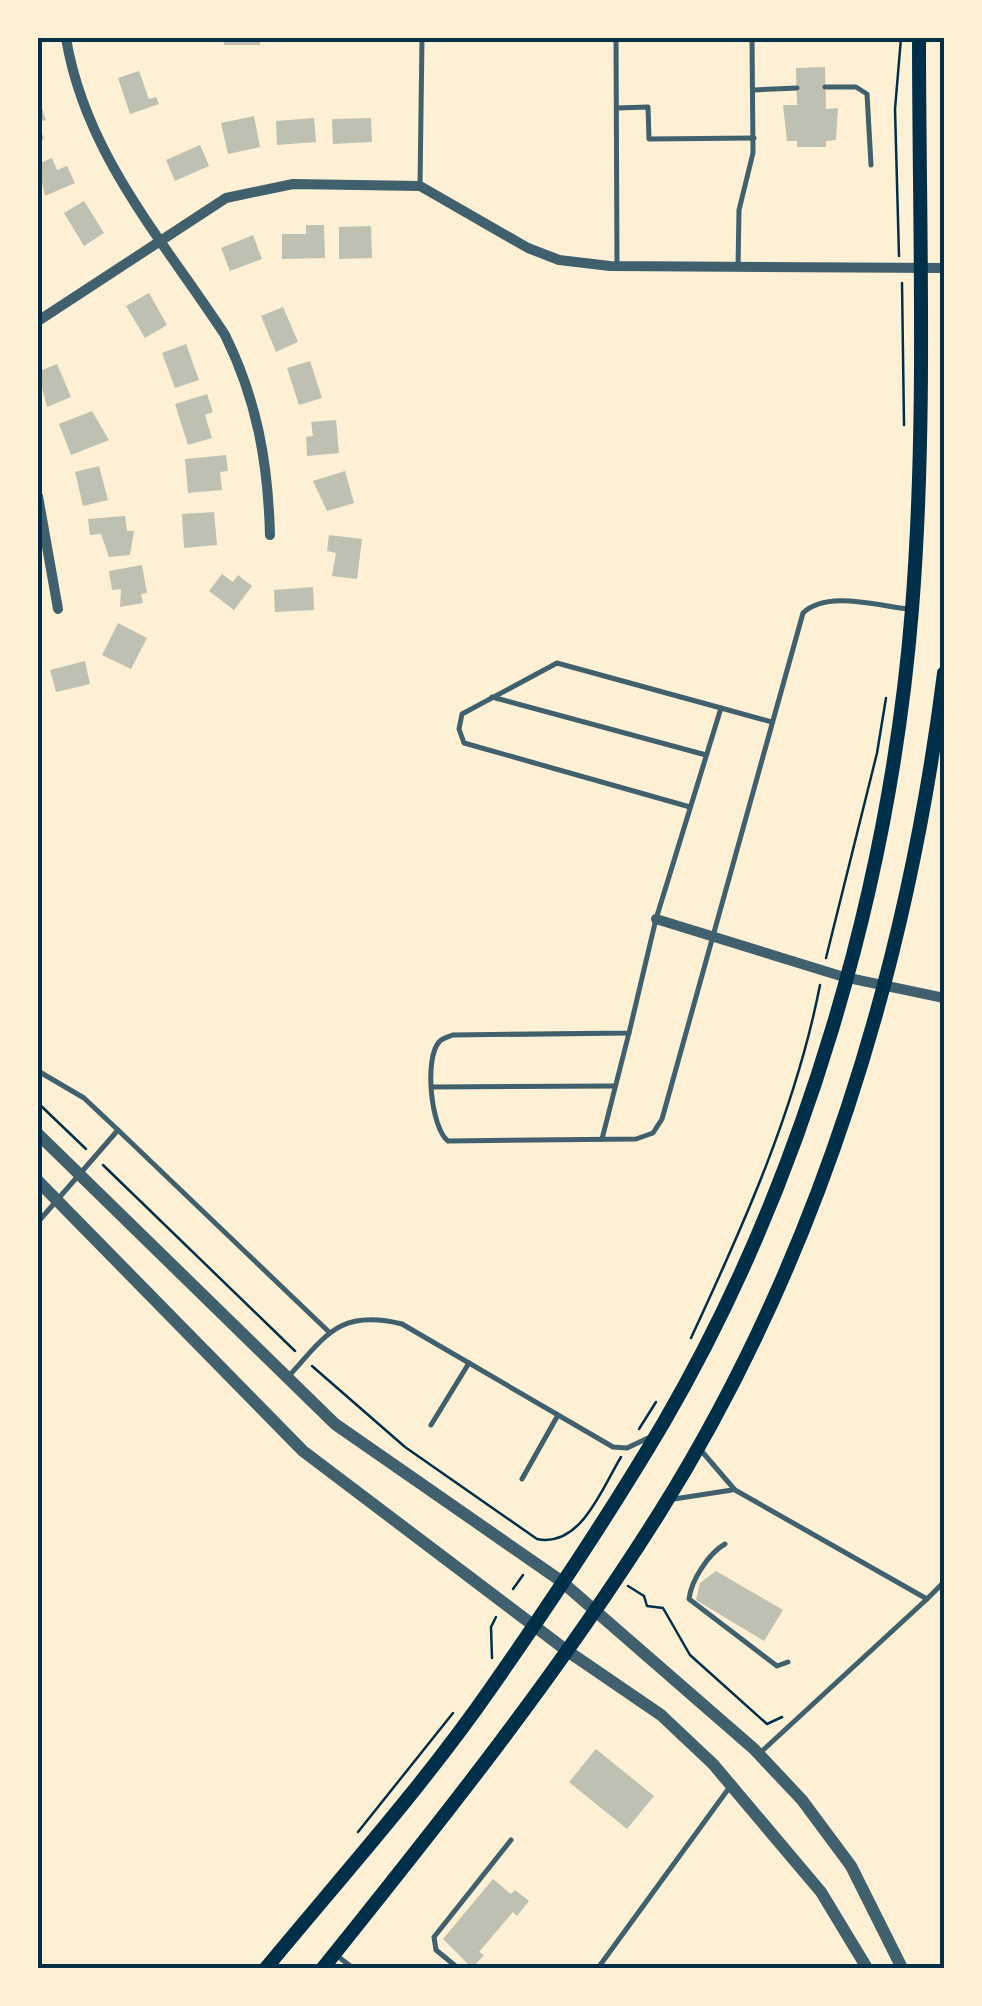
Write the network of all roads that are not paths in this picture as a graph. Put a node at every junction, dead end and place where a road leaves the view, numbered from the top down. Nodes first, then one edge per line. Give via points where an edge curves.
1 (66, 38) edge
2 (422, 38) edge
3 (616, 38) edge
4 (752, 38) edge
5 (919, 38) edge
6 (796, 88) dead end
7 (826, 88) dead end
8 (753, 90) junction
9 (616, 108) junction
10 (754, 138) junction
11 (871, 165) dead end
12 (420, 186) junction
13 (158, 240) junction
14 (617, 266) junction
15 (738, 268) junction
16 (919, 268) junction
17 (944, 268) edge
18 (38, 321) edge
19 (38, 496) edge
20 (270, 535) dead end
21 (58, 609) dead end
22 (912, 609) junction
23 (944, 673) edge
24 (492, 697) junction
25 (721, 708) junction
26 (772, 722) junction
27 (706, 755) junction
28 (690, 807) junction
29 (656, 919) junction
30 (712, 936) junction
31 (845, 975) junction
32 (885, 981) junction
33 (944, 998) edge
34 (629, 1033) junction
35 (38, 1071) edge
36 (615, 1086) junction
37 (433, 1087) junction
38 (118, 1130) junction
39 (38, 1134) edge
40 (602, 1140) junction
41 (77, 1175) junction
42 (38, 1181) edge
43 (58, 1198) junction
44 (38, 1222) edge
45 (329, 1332) junction
46 (469, 1363) junction
47 (286, 1379) junction
48 (558, 1415) junction
49 (431, 1424) dead end
50 (656, 1434) junction
51 (697, 1445) junction
52 (522, 1479) dead end
53 (735, 1490) junction
54 (665, 1502) junction
55 (725, 1544) dead end
56 (561, 1581) junction
57 (944, 1582) edge
58 (927, 1599) junction
59 (594, 1608) junction
60 (532, 1625) junction
61 (566, 1650) junction
62 (788, 1662) dead end
63 (758, 1754) junction
64 (730, 1785) junction
65 (511, 1840) dead end
66 (335, 1953) junction
67 (266, 1968) edge
68 (322, 1968) edge
69 (354, 1968) edge
70 (458, 1968) edge
71 (598, 1968) edge
72 (867, 1968) edge
73 (902, 1968) edge

1 - 13 street via 109,163
2 - 12 lane
3 - 9 lane
4 - 8 lane
5 - 16 main road
6 - 8 lane
7 - 11 lane via 856,87 867,94
8 - 10 lane
9 - 10 lane via 648,107 649,139
9 - 14 lane
10 - 15 lane via 739,210
12 - 13 street via 292,184 226,198
12 - 14 street via 528,248 559,260
13 - 18 street
13 - 20 street via 226,335 252,394 266,459
14 - 15 street
15 - 16 street
16 - 17 street
16 - 22 main road
19 - 21 street
22 - 26 lane via 812,604 803,613
22 - 31 main road via 877,855
23 - 32 main road via 930,787
24 - 25 lane via 557,662
24 - 27 lane
24 - 28 lane via 462,714 464,743
25 - 26 lane
25 - 27 lane
26 - 30 lane
27 - 28 lane
28 - 29 lane
29 - 30 street
29 - 34 lane
30 - 31 street
30 - 40 lane via 654,1134
31 - 32 street
31 - 50 main road via 819,1070 772,1196
32 - 33 street
32 - 51 main road via 829,1168 748,1354
34 - 36 lane
34 - 37 lane via 453,1035 433,1054
35 - 38 lane via 84,1098
36 - 37 lane
36 - 40 lane
37 - 40 lane via 432,1120 448,1141
38 - 41 lane
38 - 45 lane
39 - 41 street
41 - 43 lane
41 - 47 street
42 - 43 street
43 - 44 lane
43 - 60 street via 304,1450
45 - 46 lane via 347,1321 375,1318 402,1324
45 - 47 lane
46 - 48 lane
46 - 49 lane
47 - 56 street via 335,1424
48 - 50 lane via 612,1447 627,1448
48 - 52 lane
50 - 56 main road
51 - 53 lane
51 - 54 main road
53 - 54 lane
53 - 58 lane
54 - 59 main road
55 - 62 lane via 714,1550 690,1599 767,1662
56 - 59 street
56 - 60 main road
57 - 58 lane
58 - 63 lane
59 - 61 main road
59 - 63 street
60 - 61 street
60 - 67 main road via 450,1744
61 - 64 street via 661,1715
61 - 66 main road via 497,1750
63 - 73 street via 851,1866
64 - 71 lane
64 - 72 street via 821,1892
65 - 70 lane via 434,1937 436,1950
66 - 68 main road
66 - 69 lane

